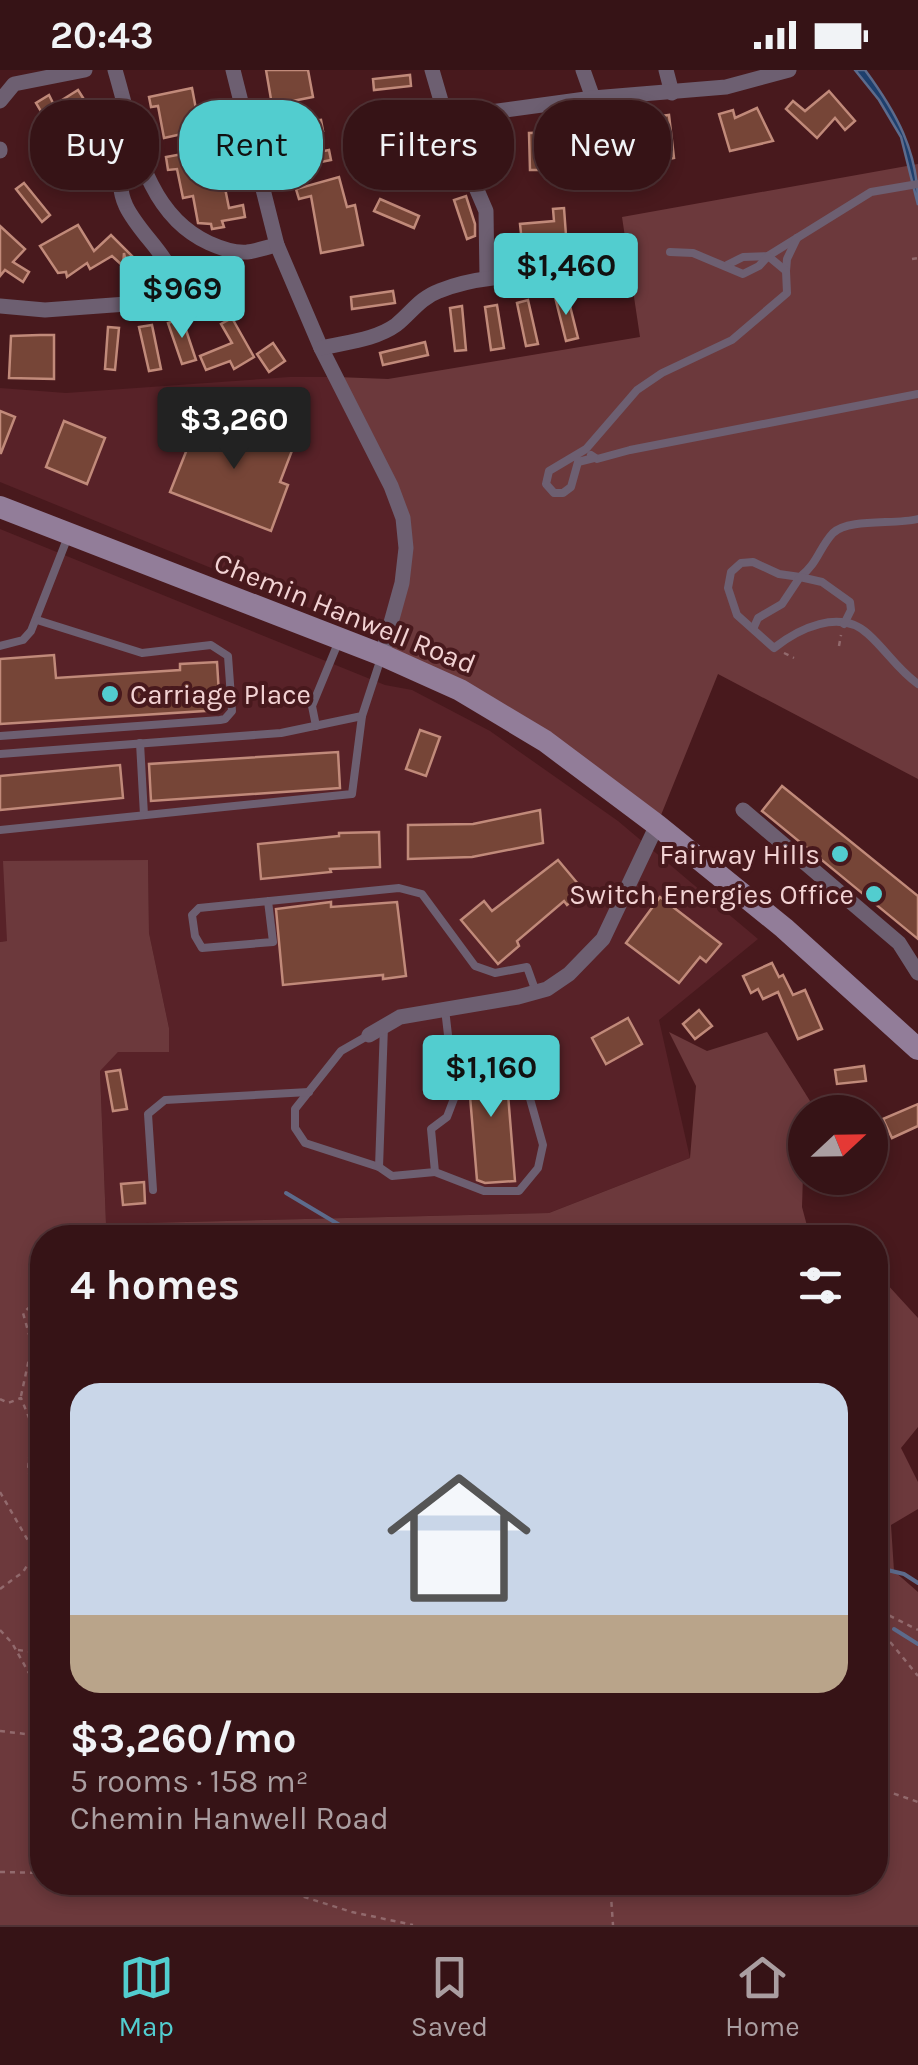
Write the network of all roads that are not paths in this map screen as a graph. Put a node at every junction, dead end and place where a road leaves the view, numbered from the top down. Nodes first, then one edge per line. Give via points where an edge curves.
1 (85, 70) edge
2 (115, 70) edge
3 (233, 70) edge
4 (432, 70) edge
5 (583, 70) edge
6 (666, 70) edge
7 (789, 71) edge
8 (672, 93) junction
9 (593, 98) junction
10 (123, 100) edge
11 (441, 100) edge
12 (0, 101) edge
13 (514, 109) edge
14 (918, 184) edge
15 (122, 190) edge
16 (155, 190) edge
17 (477, 190) edge
18 (798, 236) junction
19 (278, 245) junction
20 (670, 252) dead end
21 (768, 256) junction
22 (727, 265) junction
23 (786, 272) junction
24 (571, 274) dead end
25 (487, 278) junction
26 (0, 306) edge
27 (321, 348) junction
28 (918, 394) edge
29 (586, 449) junction
30 (594, 458) junction
31 (0, 507) edge
32 (918, 519) edge
33 (69, 535) junction
34 (817, 561) junction
35 (800, 578) junction
36 (822, 582) junction
37 (36, 620) junction
38 (844, 624) junction
39 (754, 627) junction
40 (340, 639) junction
41 (0, 646) edge
42 (382, 655) junction
43 (918, 684) edge
44 (362, 716) junction
45 (316, 726) junction
46 (0, 736) edge
47 (140, 744) junction
48 (0, 754) edge
49 (743, 810) dead end
50 (144, 815) junction
51 (657, 825) junction
52 (0, 830) edge
53 (268, 901) junction
54 (918, 973) edge
55 (536, 992) junction
56 (444, 1010) junction
57 (376, 1031) junction
58 (448, 1042) junction
59 (918, 1050) edge
60 (309, 1092) junction
61 (379, 1166) junction
62 (434, 1172) junction
63 (153, 1190) dead end

1 - 12 street via 14,84
2 - 10 street
3 - 19 street
4 - 11 street
5 - 9 street
6 - 8 street
7 - 8 street
8 - 9 street
9 - 13 street
14 - 18 lane via 871,192
15 - 26 street via 135,223 171,270 171,296 45,310
16 - 19 street via 188,233 220,248 244,252
17 - 25 street via 486,211
18 - 21 lane
18 - 23 lane
19 - 27 street
20 - 22 lane via 693,252
21 - 22 lane
21 - 22 lane via 743,274
21 - 23 lane
23 - 29 lane via 783,300 732,340 637,390
24 - 25 street
25 - 27 street via 437,292 370,337
27 - 42 street via 403,518 402,583
28 - 30 lane
29 - 30 lane
29 - 30 lane via 549,470 550,489 563,494 578,462
31 - 33 main road, Chemin Hanwell Road
32 - 34 lane via 842,527
33 - 37 lane
33 - 40 main road, Chemin Hanwell Road
34 - 35 lane
34 - 36 lane
35 - 36 lane
35 - 39 lane
35 - 39 lane via 753,562 736,566 728,588 734,611
36 - 38 lane via 850,602
37 - 41 lane via 23,640
37 - 46 lane via 142,653 218,648 228,656 232,711 220,720
38 - 39 lane via 812,626 774,648
38 - 43 lane via 867,632
40 - 42 main road, Chemin Hanwell Road
40 - 45 lane via 312,706
42 - 44 lane
42 - 51 main road, Chemin Hanwell Road via 528,731
44 - 45 lane
44 - 50 lane via 352,794
45 - 47 lane
47 - 48 lane
47 - 50 lane
49 - 54 street via 899,943
50 - 52 lane
51 - 55 street via 603,939 569,974
51 - 59 main road, Chemin Hanwell Road
53 - 53 lane via 199,908 192,915 202,948 273,942
53 - 55 lane via 399,888 422,894 475,966 495,973 526,968
55 - 56 street
56 - 57 street via 400,1017
56 - 58 lane
57 - 60 lane via 341,1052
57 - 61 lane
58 - 62 lane via 455,1096 448,1117 431,1129
58 - 62 lane via 503,1041 516,1049 543,1145 538,1168 519,1191 484,1191
60 - 61 lane via 295,1109 295,1128 305,1144
60 - 63 lane via 164,1100 148,1114
61 - 62 lane via 392,1176

